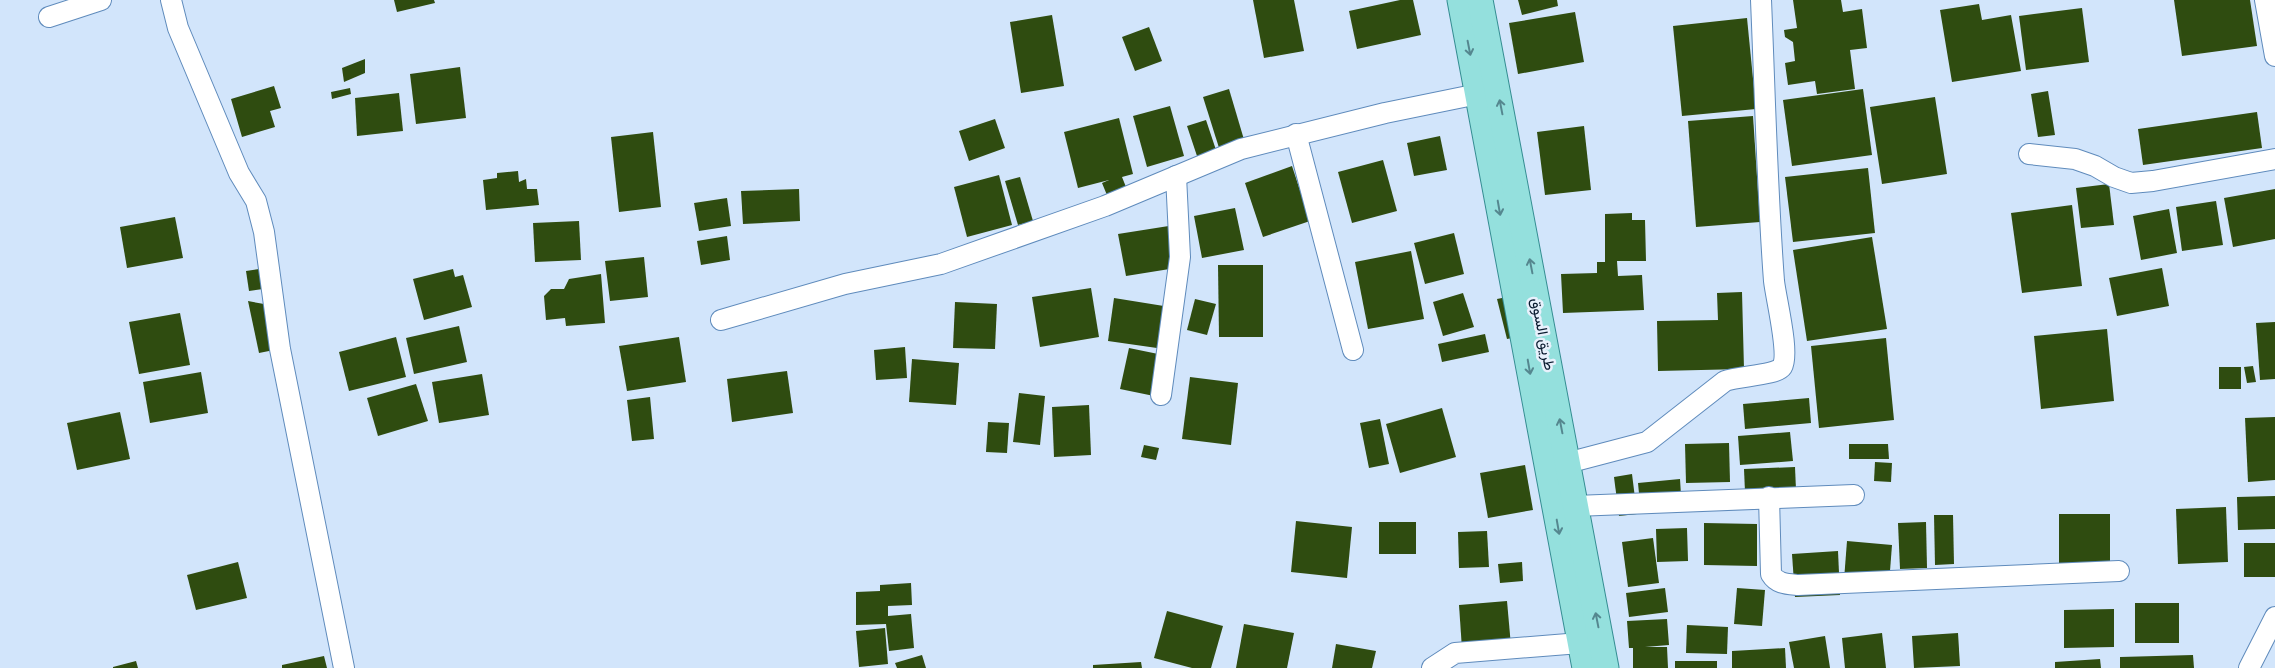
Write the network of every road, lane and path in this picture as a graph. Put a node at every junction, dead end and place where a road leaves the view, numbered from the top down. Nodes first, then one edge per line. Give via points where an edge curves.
1 (101, 0) edge
2 (171, 0) edge
3 (1460, 0) edge
4 (1480, 0) edge
5 (1761, 0) edge
6 (2265, 0) edge
7 (49, 17) dead end
8 (2275, 56) edge
9 (1478, 94) junction
10 (1296, 134) junction
11 (2029, 154) dead end
12 (2275, 159) edge
13 (1176, 176) junction
14 (721, 320) dead end
15 (1353, 350) dead end
16 (1162, 395) dead end
17 (1568, 463) junction
18 (1854, 495) dead end
19 (1769, 497) junction
20 (1575, 506) junction
21 (2119, 571) dead end
22 (2275, 617) edge
23 (1580, 643) junction
24 (344, 668) edge
25 (1432, 668) edge
26 (1585, 668) edge
27 (1606, 668) edge
28 (2249, 668) edge

1 - 7 street
2 - 24 street via 178,28 235,164 256,201 264,232 280,349
3 -> 9 main road, طريق السوق
17 -> 4 main road, طريق السوق
5 - 17 street via 1774,281 1784,362 1774,373 1737,376 1725,381 1647,442
6 - 8 street
9 - 10 street
9 -> 23 main road, طريق السوق
10 - 13 street via 1241,149
10 - 15 street
11 - 12 street via 2075,159 2132,183
13 - 14 street via 1105,206 941,264 844,284
13 - 16 street via 1180,257
17 - 20 main road, طريق السوق
18 - 19 street
19 - 20 street
19 - 21 street via 1770,574 1774,580 1783,583 1798,585
27 -> 20 main road, طريق السوق
22 - 28 street
23 - 25 street via 1455,653
23 - 26 main road, طريق السوق

